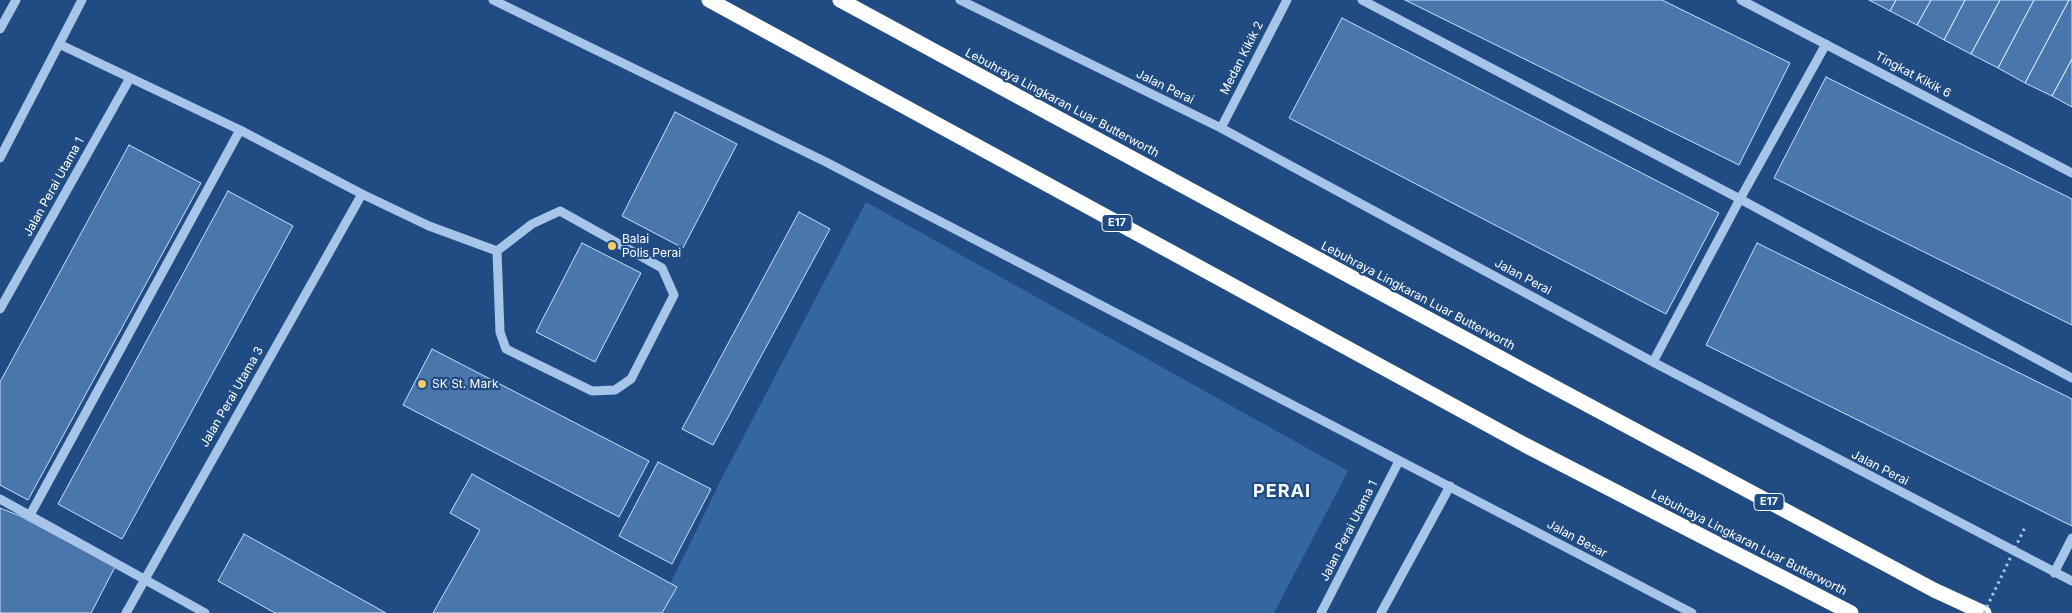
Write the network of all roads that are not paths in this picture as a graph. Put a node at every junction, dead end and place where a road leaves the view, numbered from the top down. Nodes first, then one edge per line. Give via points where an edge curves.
1 (16, 0) edge
2 (82, 0) edge
3 (493, 0) edge
4 (710, 0) edge
5 (840, 0) edge
6 (960, 0) edge
7 (1287, 0) edge
8 (1362, 0) edge
9 (1742, 0) edge
10 (0, 29) edge
11 (59, 44) junction
12 (1826, 44) junction
13 (130, 78) junction
14 (1221, 128) junction
15 (240, 130) junction
16 (0, 158) edge
17 (2072, 173) edge
18 (362, 194) junction
19 (1740, 199) junction
20 (497, 251) junction
21 (0, 309) edge
22 (1653, 362) junction
23 (2072, 378) edge
24 (1399, 461) junction
25 (1450, 486) junction
26 (0, 499) edge
27 (30, 515) junction
28 (2072, 538) edge
29 (2054, 572) junction
30 (143, 579) junction
31 (2072, 581) edge
32 (126, 613) edge
33 (205, 613) edge
34 (1321, 613) edge
35 (1381, 613) edge
36 (1692, 613) edge
37 (1851, 613) edge
38 (1984, 613) edge

1 - 10 street
2 - 11 street
3 - 24 street, Jalan Besar via 835,167
4 - 37 highway, Lebuhraya Lingkaran Luar Butterworth / E17 via 1525,446
5 - 38 highway, Lebuhraya Lingkaran Luar Butterworth / E17 via 1556,388 1925,585
6 - 14 street, Jalan Perai
7 - 14 street, Medan Kikik 2
8 - 19 street
9 - 12 street, Tingkat Kikik 6
11 - 13 street
11 - 16 street
12 - 17 street, Tingkat Kikik 6
12 - 19 street
13 - 15 street
13 - 21 street, Jalan Perai Utama 1
14 - 22 street, Jalan Perai
15 - 18 street
15 - 27 street
18 - 20 street via 429,226
18 - 30 street, Jalan Perai Utama 3
19 - 22 street
19 - 23 street
20 - 20 street via 532,224 560,211 662,268 674,295 631,379 615,390 592,390 506,349 500,332
22 - 29 street, Jalan Perai
24 - 25 street, Jalan Besar
24 - 34 street, Jalan Perai Utama 1
25 - 35 street
25 - 36 street, Jalan Besar
26 - 27 street
27 - 30 street
28 - 29 street
29 - 31 street, Jalan Perai
30 - 32 street, Jalan Perai Utama 3
30 - 33 street

